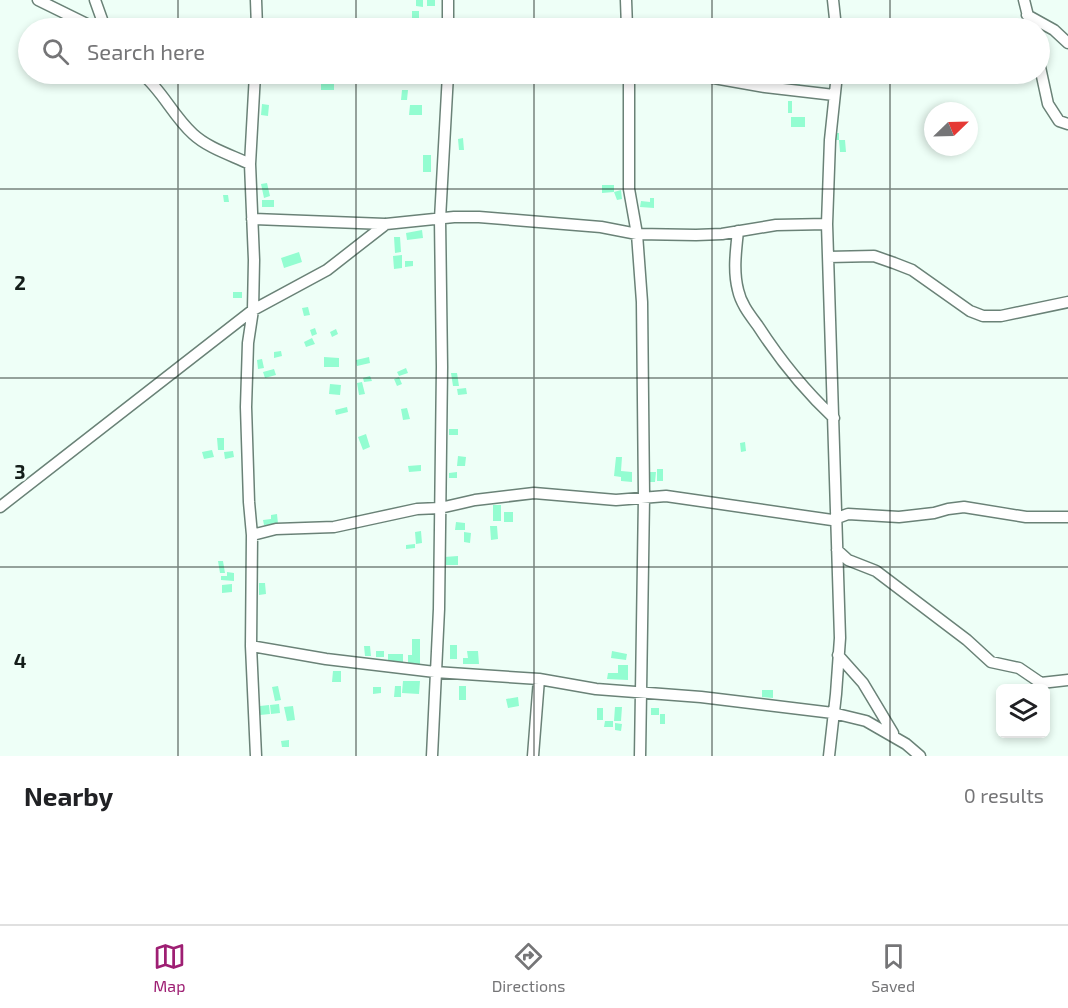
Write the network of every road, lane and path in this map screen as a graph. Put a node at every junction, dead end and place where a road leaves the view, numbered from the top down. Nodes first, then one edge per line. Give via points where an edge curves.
1 (38, 0) edge
2 (95, 0) edge
3 (256, 0) edge
4 (448, 0) edge
5 (626, 0) edge
6 (833, 0) edge
7 (1024, 0) edge
8 (1026, 15) junction
9 (75, 18) edge
10 (101, 18) edge
11 (257, 18) edge
12 (448, 18) edge
13 (627, 18) edge
14 (835, 18) edge
15 (1027, 18) edge
16 (1032, 18) edge
17 (1050, 28) edge
18 (1068, 43) edge
19 (153, 84) edge
20 (254, 84) edge
21 (447, 84) edge
22 (629, 84) edge
23 (748, 84) edge
24 (836, 84) edge
25 (1045, 84) edge
26 (834, 95) junction
27 (1068, 124) edge
28 (250, 164) junction
29 (252, 219) junction
30 (440, 219) junction
31 (386, 224) junction
32 (827, 224) junction
33 (738, 231) junction
34 (637, 234) junction
35 (828, 257) junction
36 (1068, 302) edge
37 (253, 310) junction
38 (834, 418) junction
39 (644, 497) junction
40 (0, 507) edge
41 (440, 508) junction
42 (1068, 517) edge
43 (837, 518) junction
44 (252, 535) junction
45 (837, 550) junction
46 (251, 646) junction
47 (838, 655) junction
48 (435, 672) junction
49 (539, 679) junction
50 (1068, 680) edge
51 (640, 692) junction
52 (833, 712) junction
53 (897, 738) junction
54 (256, 756) edge
55 (432, 756) edge
56 (533, 756) edge
57 (640, 756) edge
58 (829, 756) edge
59 (920, 756) edge

1 - 9 street
2 - 10 street
3 - 11 street
4 - 12 street
5 - 13 street
6 - 14 street
7 - 8 street
8 - 15 street
8 - 16 street
17 - 18 street
19 - 28 street via 195,136
20 - 28 street
21 - 30 street
22 - 34 street via 629,189
23 - 26 street
24 - 26 street
25 - 27 street via 1052,110 1059,121
26 - 32 street
28 - 29 street
29 - 31 street
29 - 37 street
30 - 31 street
30 - 34 street via 479,217 601,227
30 - 41 street
31 - 37 street via 327,270
32 - 33 street via 776,225
32 - 35 street
33 - 34 street via 696,236
33 - 38 street via 736,282 741,301 786,367
34 - 39 street via 642,302
35 - 36 street via 874,256 894,263 912,270 983,316
35 - 38 street
37 - 40 street
37 - 44 street via 246,407
38 - 43 street
39 - 41 street via 616,500 524,493
39 - 43 street via 666,496
39 - 51 street
41 - 44 street via 334,527 276,529
41 - 48 street
42 - 43 street via 1026,517 964,507 899,517 848,514
43 - 45 street
44 - 46 street
45 - 47 street
45 - 50 street via 876,572 967,639 991,662 1019,668 1041,683
46 - 48 street
46 - 54 street
47 - 52 street
47 - 53 street via 862,683
48 - 49 street
48 - 55 street
49 - 51 street
49 - 56 street
51 - 52 street
51 - 57 street
52 - 53 street via 859,718
52 - 58 street
53 - 59 street

